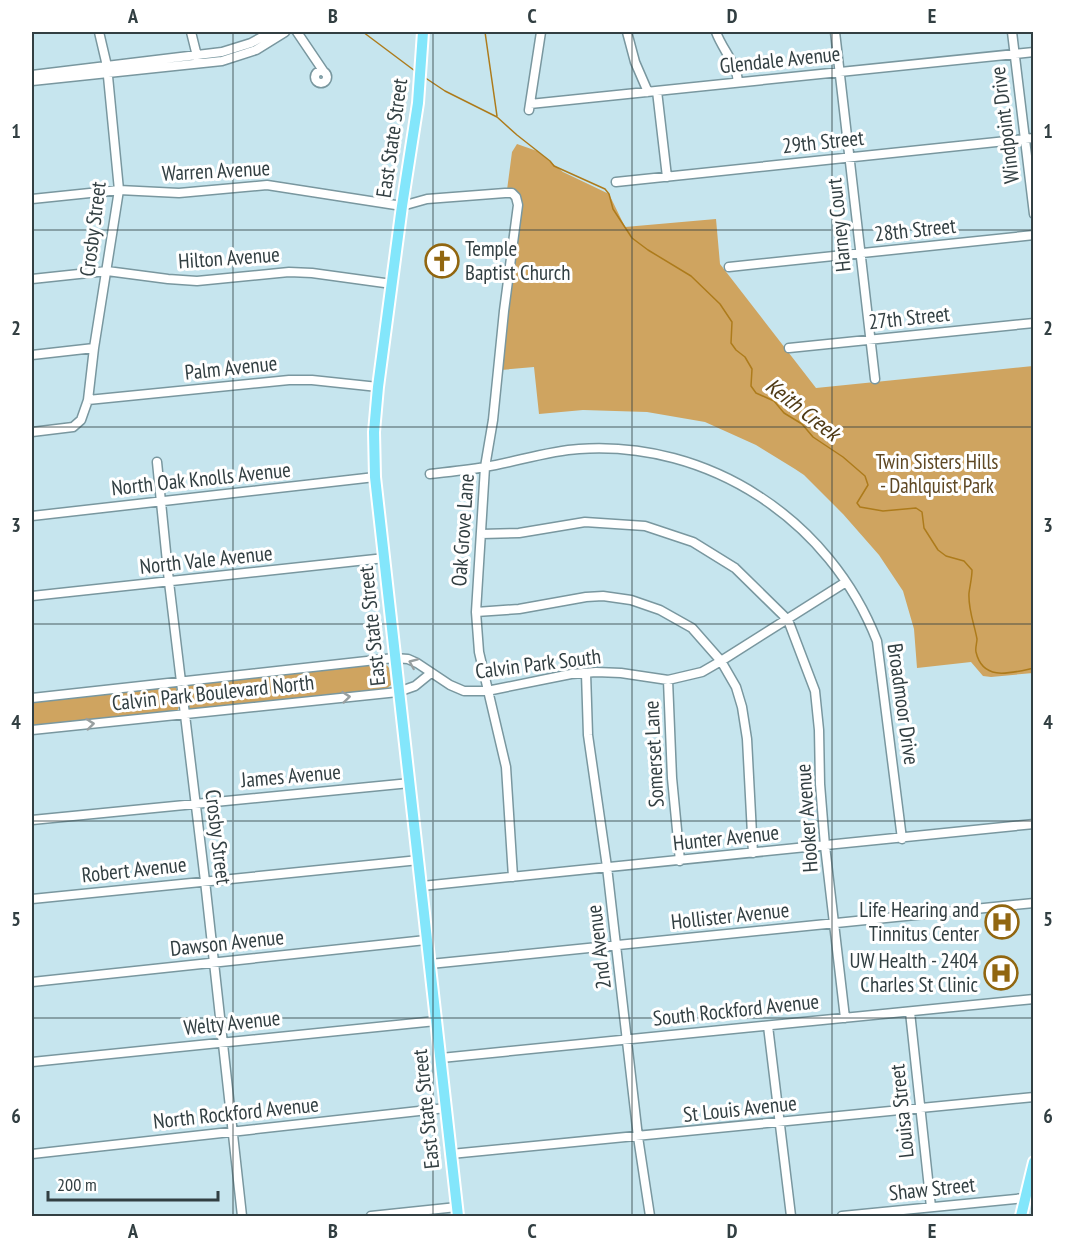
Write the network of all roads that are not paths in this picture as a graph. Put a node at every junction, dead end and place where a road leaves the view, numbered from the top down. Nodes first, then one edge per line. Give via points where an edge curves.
1 (99, 32) edge
2 (191, 32) edge
3 (271, 32) edge
4 (285, 32) edge
5 (297, 32) edge
6 (423, 32) edge
7 (541, 32) edge
8 (627, 32) edge
9 (716, 32) edge
10 (835, 32) edge
11 (1012, 32) edge
12 (1034, 52) edge
13 (1015, 54) junction
14 (198, 60) junction
15 (107, 70) junction
16 (324, 72) dead end
17 (839, 72) junction
18 (32, 75) edge
19 (32, 81) edge
20 (738, 82) junction
21 (653, 91) junction
22 (1029, 138) edge
23 (849, 158) junction
24 (667, 177) junction
25 (616, 182) dead end
26 (119, 190) junction
27 (32, 199) edge
28 (402, 206) junction
29 (1034, 214) edge
30 (1034, 235) edge
31 (860, 254) junction
32 (729, 267) dead end
33 (107, 271) junction
34 (32, 279) edge
35 (392, 284) junction
36 (1034, 323) edge
37 (870, 340) junction
38 (94, 348) junction
39 (789, 348) dead end
40 (32, 355) edge
41 (874, 379) dead end
42 (378, 387) junction
43 (88, 400) junction
44 (32, 432) edge
45 (157, 462) dead end
46 (485, 467) junction
47 (430, 474) dead end
48 (375, 477) junction
49 (162, 502) junction
50 (32, 516) edge
51 (481, 534) junction
52 (385, 558) junction
53 (169, 582) junction
54 (846, 582) junction
55 (32, 596) edge
56 (476, 612) junction
57 (788, 620) junction
58 (394, 658) junction
59 (721, 661) junction
60 (431, 673) junction
61 (586, 673) junction
62 (668, 680) junction
63 (181, 682) junction
64 (487, 691) junction
65 (398, 692) junction
66 (32, 698) edge
67 (185, 714) junction
68 (32, 730) edge
69 (410, 783) junction
70 (196, 803) junction
71 (32, 820) edge
72 (1034, 824) edge
73 (902, 839) junction
74 (825, 846) junction
75 (753, 853) junction
76 (419, 860) junction
77 (680, 861) junction
78 (607, 867) junction
79 (513, 877) junction
80 (206, 881) junction
81 (422, 886) junction
82 (32, 899) edge
83 (1034, 903) edge
84 (834, 924) junction
85 (426, 940) junction
86 (617, 946) junction
87 (214, 963) junction
88 (430, 964) junction
89 (32, 982) edge
90 (1034, 999) edge
91 (910, 1012) junction
92 (845, 1018) junction
93 (436, 1021) junction
94 (768, 1026) junction
95 (627, 1039) junction
96 (223, 1042) junction
97 (441, 1058) junction
98 (32, 1062) edge
99 (1034, 1097) edge
100 (446, 1108) junction
101 (920, 1109) junction
102 (780, 1122) junction
103 (233, 1131) junction
104 (638, 1137) junction
105 (32, 1154) edge
106 (451, 1154) junction
107 (1034, 1162) edge
108 (1025, 1198) junction
109 (931, 1207) junction
110 (457, 1212) edge
111 (242, 1216) edge
112 (371, 1216) edge
113 (650, 1216) edge
114 (791, 1216) edge
115 (843, 1216) edge
116 (1021, 1216) edge

1 - 15 street, Crosby Street
2 - 14 street
3 - 14 street
4 - 14 street via 228,60
5 - 16 street
6 - 28 main road, East State Street via 418,103
7 - 21 street, Glendale Avenue via 529,107
8 - 21 street via 635,62
9 - 20 street via 736,69
10 - 17 street, Harney Court
11 - 13 street, Windpoint Drive
12 - 13 street, Glendale Avenue
13 - 17 street, Glendale Avenue
13 - 22 street, Windpoint Drive
14 - 15 street
15 - 18 street
15 - 19 street
15 - 26 street, Crosby Street
17 - 20 street, Glendale Avenue
17 - 23 street, Harney Court
20 - 21 street, Glendale Avenue
21 - 24 street
22 - 23 street, 29th Street
22 - 29 street, Windpoint Drive
23 - 24 street, 29th Street
23 - 31 street, Harney Court
24 - 25 street, 29th Street
26 - 27 street, Warren Avenue
26 - 28 street, Warren Avenue via 180,193 267,185
26 - 33 street, Crosby Street
28 - 35 main road, East State Street
28 - 46 street, Oak Grove Lane via 505,193 516,197
30 - 31 street, 28th Street
31 - 32 street, 28th Street
31 - 37 street, Harney Court
33 - 34 street, Hilton Avenue
33 - 35 street, Hilton Avenue via 187,281 304,272
33 - 38 street, Crosby Street
35 - 42 main road, East State Street
36 - 37 street, 27th Street
37 - 39 street, 27th Street
37 - 41 street, Harney Court
38 - 40 street
38 - 43 street, Crosby Street
42 - 43 street, Palm Avenue via 289,380
42 - 48 main road, East State Street
43 - 44 street, Crosby Street via 81,420 73,427
45 - 49 street, Crosby Street
46 - 47 street, Broadmoor Drive
46 - 51 street, Oak Grove Lane
46 - 54 street, Broadmoor Drive via 578,449 651,452 691,464 719,473 779,508 807,533
48 - 49 street, North Oak Knolls Avenue
48 - 52 main road, East State Street
49 - 50 street, North Oak Knolls Avenue
49 - 53 street, Crosby Street
51 - 56 street, Oak Grove Lane
51 - 57 street via 519,533 585,522 645,526 693,542 735,568
52 - 53 street, North Vale Avenue
52 - 58 main road, East State Street
53 - 55 street, North Vale Avenue
53 - 63 street, Crosby Street
54 - 57 street, Calvin Park South
54 - 73 street, Broadmoor Drive via 877,641
56 - 59 street via 586,597 631,600 660,610 692,628
56 - 64 street, Oak Grove Lane
57 - 59 street, Calvin Park South
57 - 74 street, Hooker Avenue via 815,691
60 -> 58 street, Calvin Park South via 408,659
58 - 63 street, Calvin Park Boulevard North
58 - 65 main road, East State Street
59 - 62 street, Calvin Park South via 702,672
59 - 75 street via 742,707
60 - 64 street, Calvin Park South via 464,691
60 - 65 street via 415,686
61 - 62 street, Calvin Park South
61 - 64 street, Calvin Park South
61 - 78 street, 2nd Avenue via 588,735
62 - 77 street, Somerset Lane
63 - 66 street, Calvin Park Boulevard North
63 - 67 street, Crosby Street
64 - 79 street, Oak Grove Lane via 506,767
67 -> 65 street, Calvin Park Boulevard North
65 - 69 main road, East State Street
68 -> 67 street, Calvin Park Boulevard North
67 - 70 street, Crosby Street
69 - 70 street, James Avenue
69 - 76 main road, East State Street
70 - 71 street, James Avenue
70 - 80 street, Crosby Street
72 - 73 street, Hunter Avenue
73 - 74 street, Hunter Avenue
74 - 75 street, Hunter Avenue
74 - 84 street, Hooker Avenue
75 - 77 street, Hunter Avenue
76 - 80 street, Robert Avenue
76 - 81 main road, East State Street
77 - 78 street, Hunter Avenue
78 - 79 street, Hunter Avenue
78 - 86 street, 2nd Avenue
79 - 81 street, Hunter Avenue
80 - 82 street, Robert Avenue
80 - 87 street, Crosby Street
81 - 85 main road, East State Street
83 - 84 street, Hollister Avenue
84 - 86 street, Hollister Avenue
84 - 92 street, Hooker Avenue
85 - 87 street, Dawson Avenue
85 - 88 main road, East State Street
86 - 88 street, Hollister Avenue
86 - 95 street, 2nd Avenue
87 - 89 street, Dawson Avenue
87 - 96 street, Crosby Street
88 - 93 main road, East State Street
90 - 91 street, South Rockford Avenue
91 - 92 street, South Rockford Avenue
91 - 101 street, Louisa Street
92 - 94 street, South Rockford Avenue
93 - 96 street, Welty Avenue
93 - 97 main road, East State Street
94 - 95 street, South Rockford Avenue
94 - 102 street
95 - 97 street, South Rockford Avenue
95 - 104 street, 2nd Avenue
96 - 98 street, Welty Avenue
96 - 103 street, Crosby Street
97 - 100 main road, East State Street
99 - 101 street, St Louis Avenue
100 - 103 street, North Rockford Avenue
100 - 106 main road, East State Street
101 - 102 street, St Louis Avenue
101 - 109 street, Louisa Street
102 - 104 street, St Louis Avenue
102 - 114 street
103 - 105 street, North Rockford Avenue
103 - 111 street, Crosby Street
104 - 106 street, St Louis Avenue
104 - 113 street, 2nd Avenue
106 - 110 main road, East State Street
107 - 108 main road
108 - 109 street, Shaw Street
108 - 116 main road
109 - 115 street, Shaw Street
110 - 112 street

